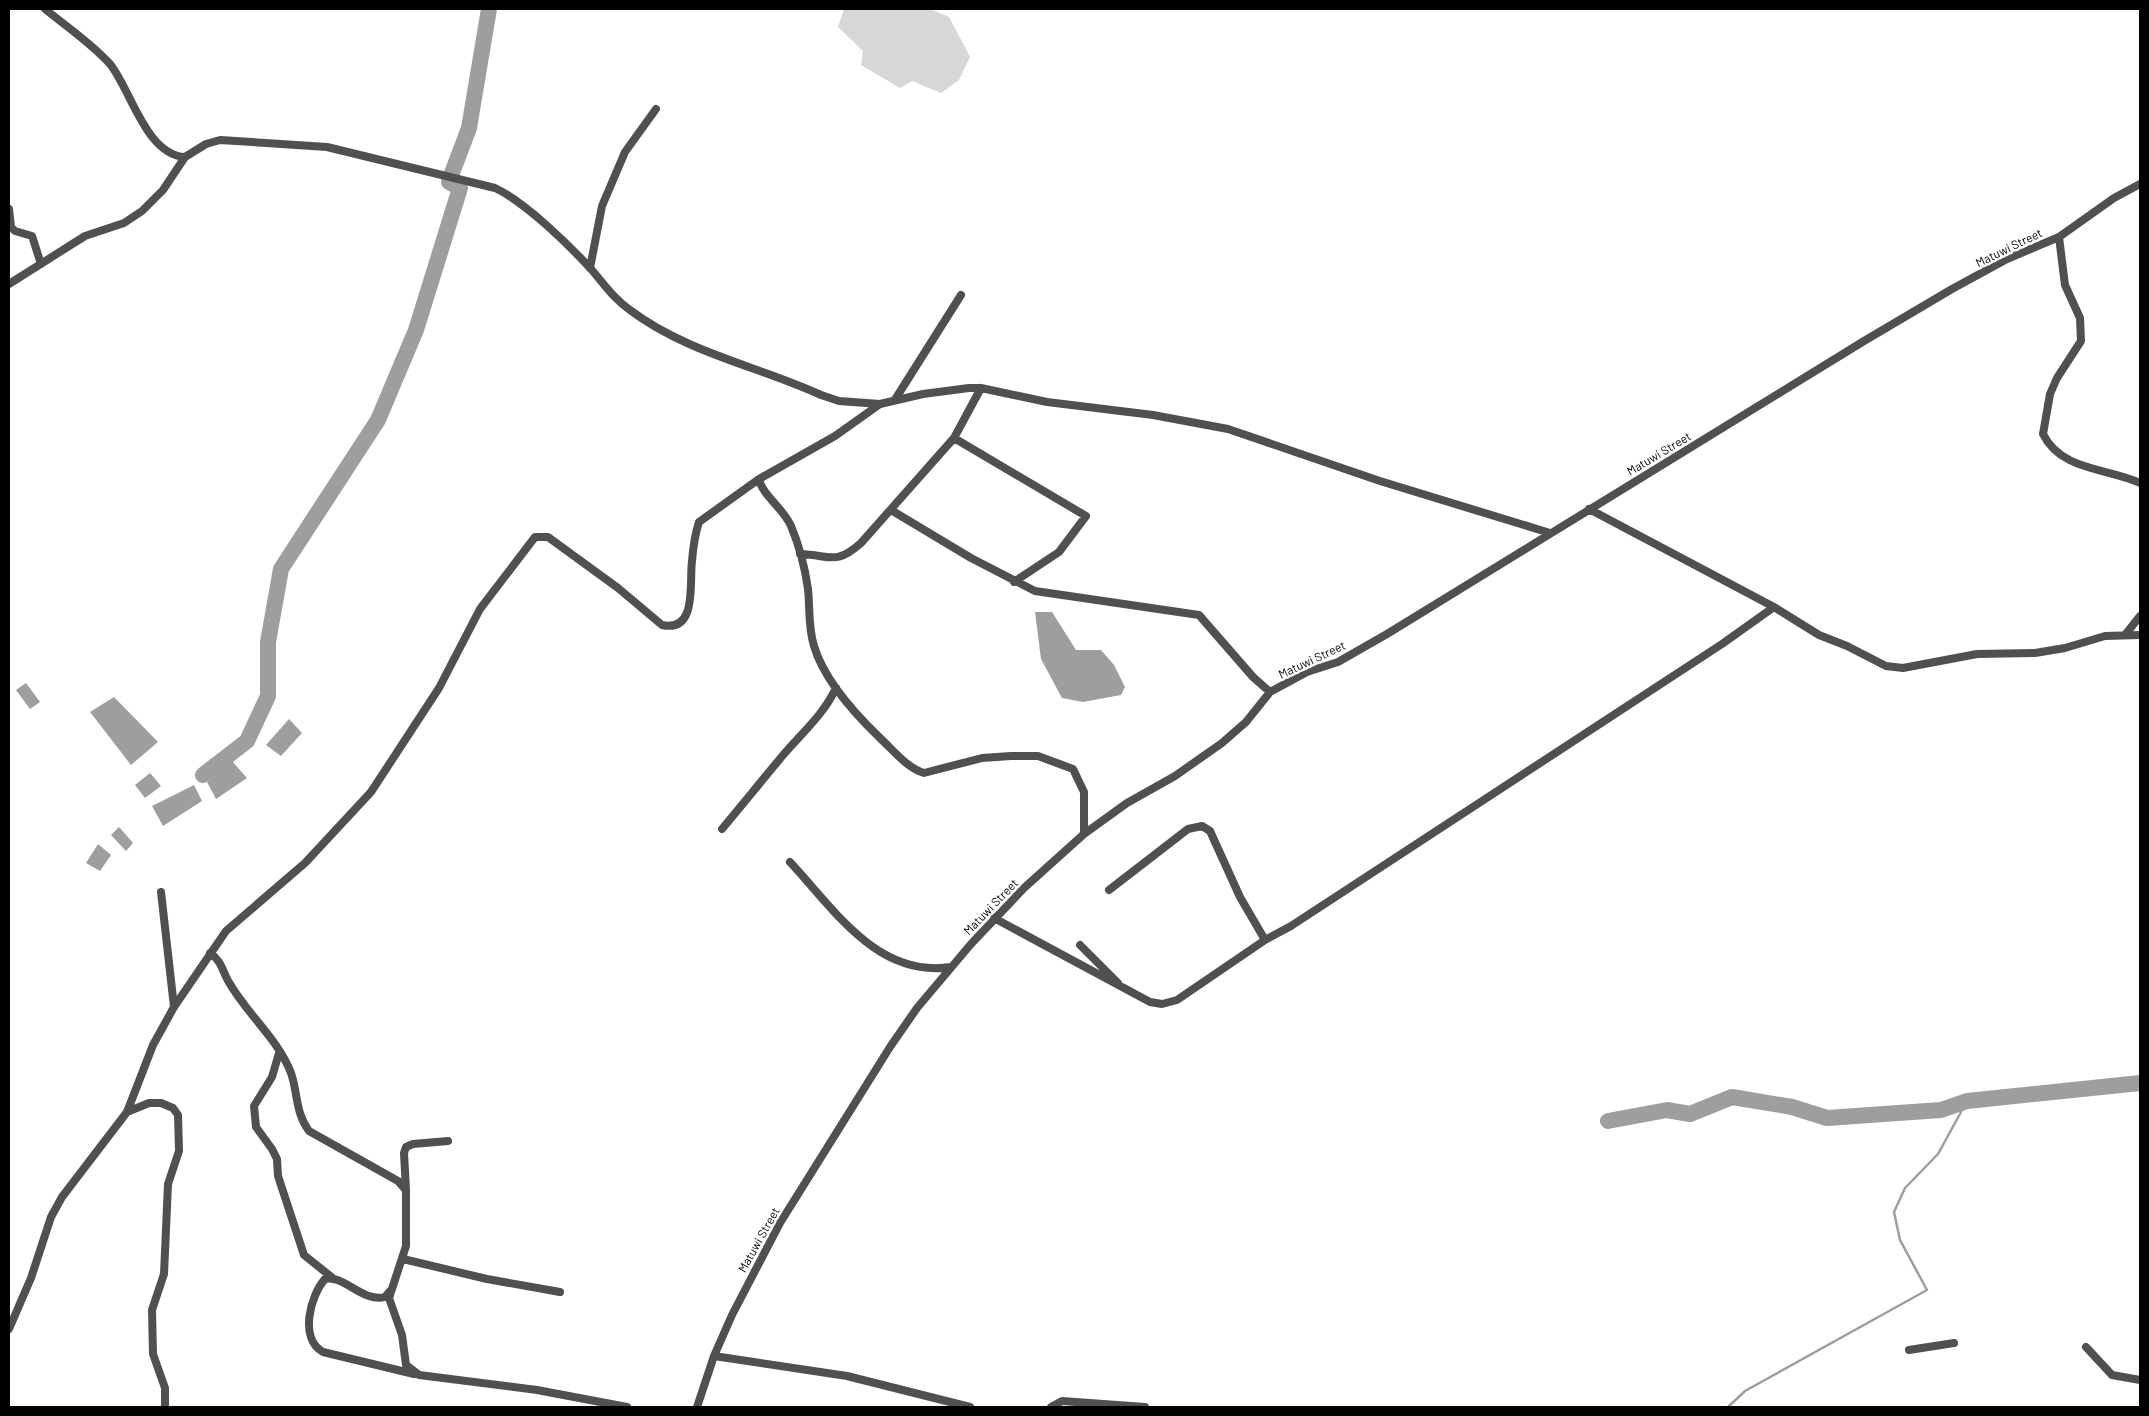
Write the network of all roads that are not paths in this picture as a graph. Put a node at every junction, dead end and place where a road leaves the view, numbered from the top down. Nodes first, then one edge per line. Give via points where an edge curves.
1 (45, 9) edge
2 (656, 109) dead end
3 (185, 157) junction
4 (2140, 184) edge
5 (9, 209) edge
6 (2059, 236) junction
7 (41, 264) junction
8 (590, 268) junction
9 (9, 284) edge
10 (961, 295) dead end
11 (981, 388) junction
12 (896, 398) junction
13 (880, 404) junction
14 (954, 438) junction
15 (759, 480) junction
16 (2140, 483) edge
17 (1589, 509) junction
18 (891, 510) junction
19 (1550, 533) junction
20 (800, 554) junction
21 (1014, 582) junction
22 (1774, 608) junction
23 (2140, 616) edge
24 (2126, 635) junction
25 (2140, 635) edge
26 (836, 688) junction
27 (1270, 692) junction
28 (722, 829) dead end
29 (1084, 834) junction
30 (790, 862) dead end
31 (1109, 890) dead end
32 (161, 892) dead end
33 (994, 918) junction
34 (1265, 940) junction
35 (1080, 946) dead end
36 (210, 953) junction
37 (951, 967) junction
38 (1124, 990) junction
39 (174, 1007) junction
40 (279, 1053) junction
41 (127, 1112) junction
42 (448, 1141) dead end
43 (406, 1190) junction
44 (403, 1259) junction
45 (334, 1279) junction
46 (390, 1291) junction
47 (560, 1292) dead end
48 (9, 1329) edge
49 (1954, 1343) dead end
50 (2086, 1346) dead end
51 (1909, 1350) dead end
52 (714, 1356) junction
53 (419, 1375) junction
54 (2140, 1380) edge
55 (166, 1407) edge
56 (627, 1407) edge
57 (697, 1407) edge
58 (970, 1407) edge
59 (1051, 1407) edge
60 (1145, 1407) edge

1 - 3 street via 91,45 111,66 155,139 174,155
2 - 8 street via 625,152 602,206
3 - 7 street via 163,190 142,212 124,223 85,236
3 - 8 street via 206,144 220,140 311,145 482,184 508,194
4 - 6 street, Matuwi Street
5 - 7 street via 11,227 32,236
6 - 16 street via 2066,285 2080,318 2081,341 2053,386 2043,434 2056,452 2070,461
6 - 17 street, Matuwi Street via 1952,289
7 - 9 street
8 - 13 street via 619,301 674,337 839,401
10 - 12 street
11 - 12 street
11 - 14 street
11 - 19 street via 1047,402 1153,414 1228,429 1380,481
12 - 13 street
13 - 15 street via 836,436
14 - 18 street
14 - 21 street via 1086,516 1059,552
15 - 20 street via 761,487 785,513
15 - 36 street via 699,522 692,560 692,600 680,623 670,627 662,625 548,537 535,537 480,609 439,688 371,792 305,863 231,926
17 - 19 street, Matuwi Street
17 - 22 street
18 - 20 street via 847,555 831,558
18 - 21 street
19 - 27 street, Matuwi Street via 1338,662 1307,672
20 - 26 street via 808,589 814,646
21 - 27 street via 1035,591 1078,599 1199,614
22 - 24 street via 1819,635 1898,669 1977,654 2050,650 2105,636
22 - 34 street
23 - 24 street
24 - 25 street
26 - 28 street via 817,718
26 - 29 street via 914,771 924,774 982,758 1038,756 1073,769 1084,792
27 - 29 street, Matuwi Street via 1246,722 1222,743
29 - 33 street, Matuwi Street
30 - 37 street via 855,933 884,956 920,968
31 - 34 street via 1188,829 1202,826 1210,831 1240,897
32 - 39 street
33 - 37 street, Matuwi Street
33 - 38 street via 1079,962
34 - 38 street via 1177,1000 1162,1004 1150,1002
35 - 38 street
36 - 39 street
36 - 40 street via 222,964 229,984 262,1025
37 - 52 street, Matuwi Street via 890,1046 810,1173 756,1268
39 - 41 street via 153,1046
40 - 43 street via 291,1074 296,1100 309,1131 398,1181
40 - 45 street via 274,1072 254,1106 256,1127 277,1159 278,1176 304,1255
41 - 48 street via 56,1207
41 - 55 street via 148,1103 161,1102 173,1108 178,1115 179,1151 168,1184 164,1274 152,1310 153,1354 165,1388
42 - 43 street via 406,1146
43 - 44 street
44 - 46 street
44 - 47 street via 487,1280
45 - 46 street via 374,1298 385,1297
45 - 53 street via 323,1282 310,1312 310,1333 318,1349
46 - 53 street via 390,1305 404,1340 406,1364
49 - 51 street
50 - 54 street via 2112,1375
52 - 57 street, Matuwi Street
52 - 58 street via 847,1376
53 - 56 street via 537,1390
59 - 60 street via 1062,1401

